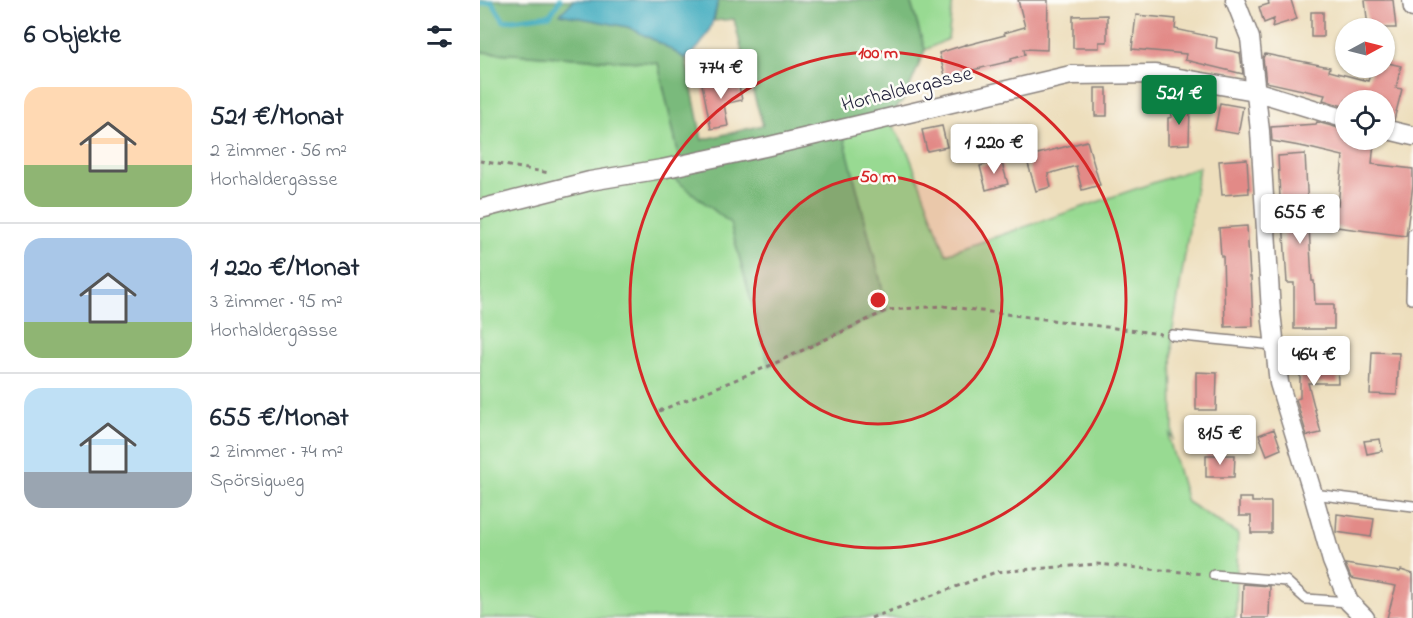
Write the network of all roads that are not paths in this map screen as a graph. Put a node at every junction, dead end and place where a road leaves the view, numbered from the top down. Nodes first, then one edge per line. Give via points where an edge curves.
1 (1235, 0) edge
2 (1412, 0) edge
3 (1413, 8) edge
4 (1255, 91) junction
5 (1335, 115) edge
6 (1395, 132) edge
7 (1413, 136) edge
8 (480, 209) edge
9 (1413, 233) edge
10 (1411, 299) dead end
11 (1172, 335) road end
12 (1274, 345) junction
13 (1313, 494) junction
14 (1413, 506) edge
15 (1214, 575) road end
16 (1349, 602) junction
17 (1365, 618) edge

1 - 4 street via 1250,38
2 - 3 street
4 - 5 street, Horhaldergasse
4 - 8 street, Horhaldergasse via 1156,74 1071,75
4 - 12 street
6 - 7 street
9 - 10 lane
11 - 12 lane
12 - 13 street via 1279,383
13 - 14 lane
13 - 16 street via 1332,561
15 - 16 lane via 1286,581 1306,599
16 - 17 street

